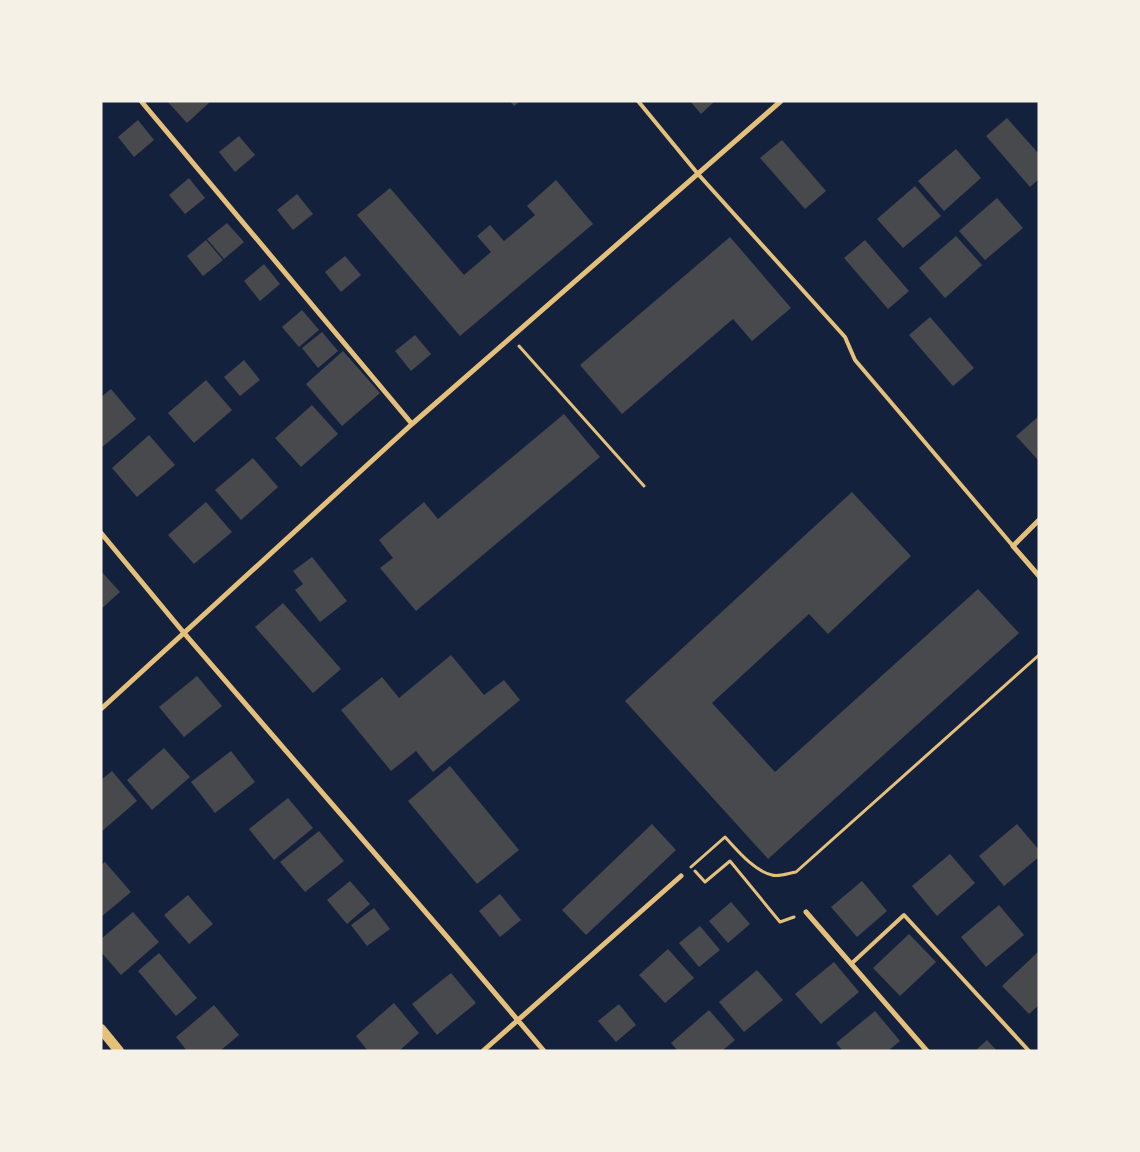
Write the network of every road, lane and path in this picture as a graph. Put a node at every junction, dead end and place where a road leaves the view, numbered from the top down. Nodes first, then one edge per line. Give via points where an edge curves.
1 (142, 101) edge
2 (638, 101) edge
3 (781, 101) edge
4 (698, 174) junction
5 (511, 337) junction
6 (412, 424) junction
7 (644, 486) dead end
8 (1039, 520) edge
9 (101, 533) edge
10 (1014, 546) junction
11 (1039, 576) edge
12 (184, 633) junction
13 (1039, 655) edge
14 (101, 709) edge
15 (691, 867) junction
16 (681, 876) joint
17 (806, 912) joint
18 (851, 964) junction
19 (518, 1020) junction
20 (101, 1029) edge
21 (119, 1051) edge
22 (483, 1051) edge
23 (544, 1051) edge
24 (927, 1051) edge
25 (1029, 1051) edge

1 - 6 street
2 - 4 lane
3 - 4 street
4 - 5 street
4 - 10 lane via 846,337 855,360
5 - 6 street
5 - 7 path
6 - 12 street
8 - 10 street
9 - 12 street
10 - 11 street
12 - 14 street
12 - 19 street
13 - 15 path via 796,872 773,876 759,870 725,837
15 - 16 path
15 - 17 path via 705,882 730,861 780,922
16 - 19 street
17 - 18 street
18 - 24 street
18 - 25 lane via 904,915
19 - 22 street
19 - 23 street
20 - 21 main road

